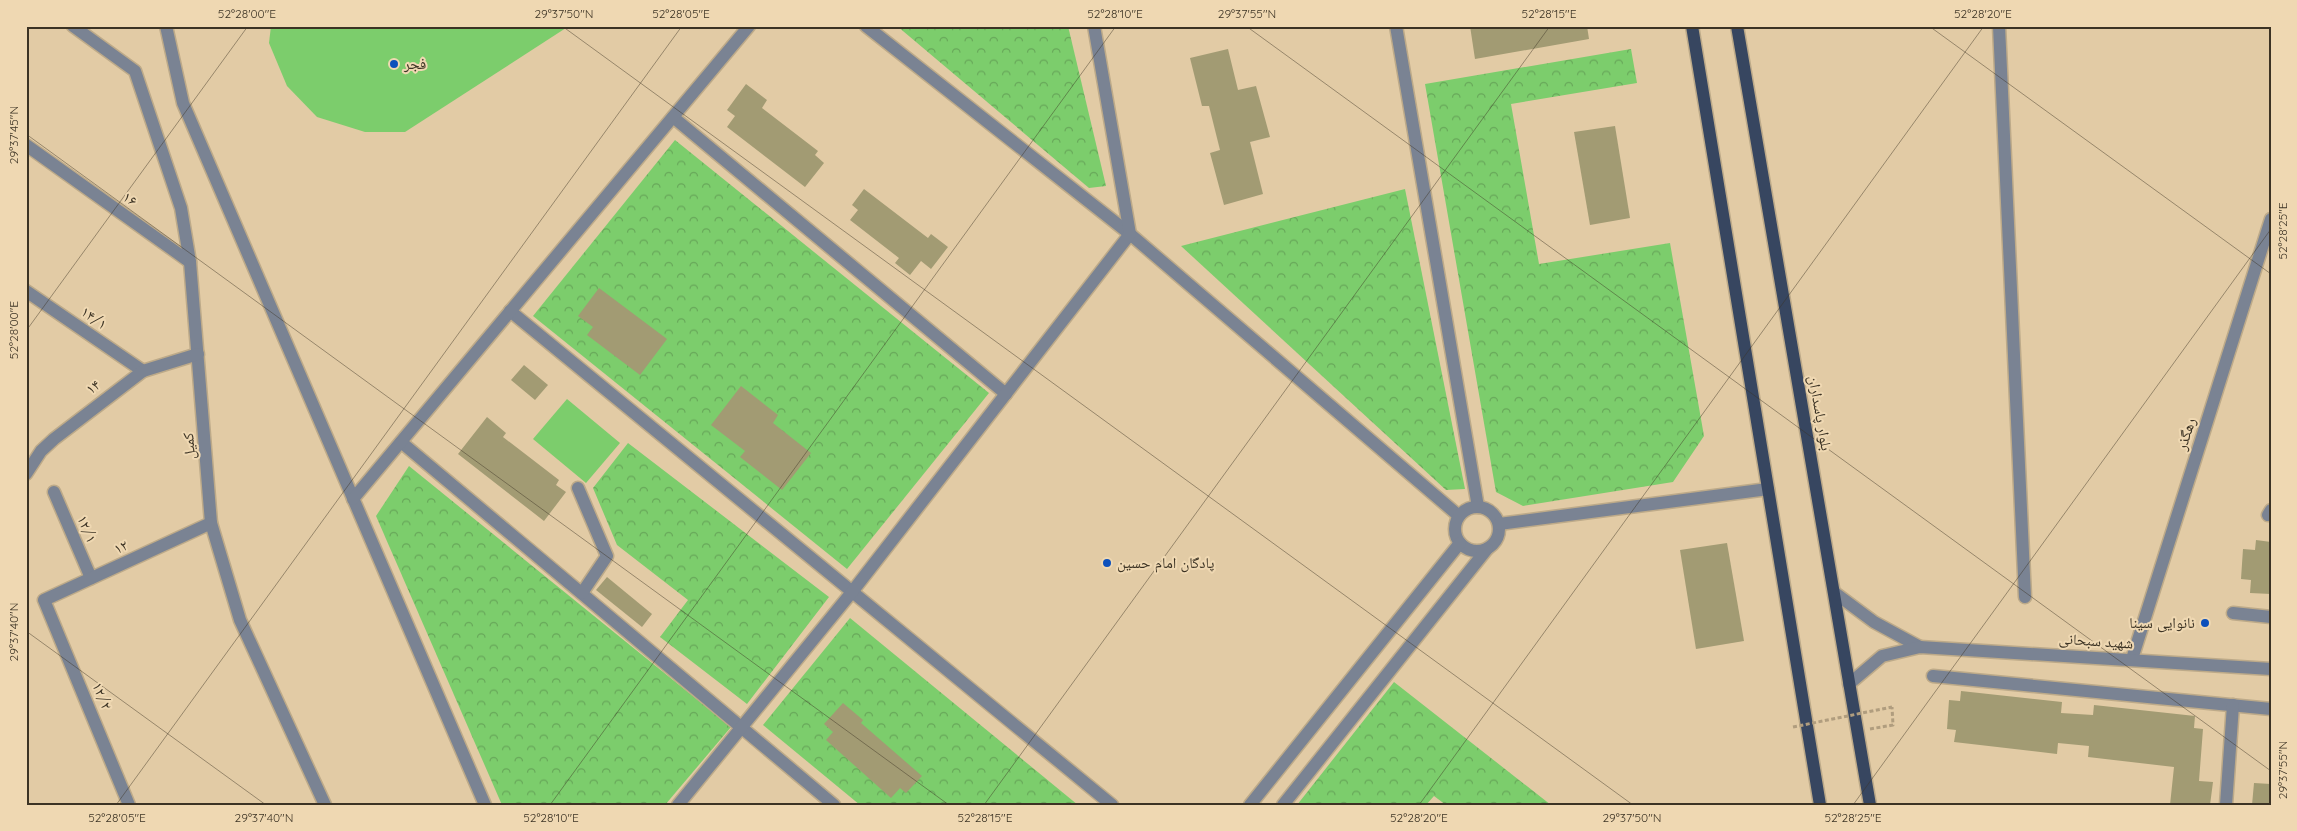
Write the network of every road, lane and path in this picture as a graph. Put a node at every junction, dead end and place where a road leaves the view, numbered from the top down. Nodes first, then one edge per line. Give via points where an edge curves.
1 (73, 26) edge
2 (166, 26) edge
3 (749, 26) edge
4 (866, 26) edge
5 (1094, 26) edge
6 (1396, 26) edge
7 (1692, 26) edge
8 (1737, 26) edge
9 (1999, 26) edge
10 (673, 117) junction
11 (26, 145) edge
12 (2271, 219) edge
13 (1130, 234) junction
14 (190, 262) junction
15 (26, 291) edge
16 (510, 312) junction
17 (198, 354) junction
18 (143, 371) junction
19 (1006, 394) junction
20 (401, 442) junction
21 (31, 455) edge
22 (26, 474) edge
23 (578, 488) dead end
24 (1768, 489) junction
25 (54, 492) dead end
26 (353, 499) junction
27 (1478, 507) junction
28 (1459, 516) junction
29 (211, 523) junction
30 (1499, 524) junction
31 (1460, 543) junction
32 (1487, 549) junction
33 (91, 578) junction
34 (852, 592) junction
35 (582, 593) junction
36 (1835, 593) junction
37 (2025, 597) dead end
38 (44, 600) joint
39 (2233, 613) dead end
40 (2271, 617) edge
41 (1920, 646) junction
42 (2132, 659) junction
43 (2271, 669) edge
44 (1933, 676) dead end
45 (1849, 684) junction
46 (2233, 705) junction
47 (2271, 709) edge
48 (742, 727) junction
49 (1793, 727) dead end
50 (1857, 731) junction
51 (129, 805) edge
52 (325, 805) edge
53 (485, 805) edge
54 (678, 805) edge
55 (834, 805) edge
56 (1112, 805) edge
57 (1250, 805) edge
58 (1282, 805) edge
59 (1820, 805) edge
60 (1870, 805) edge
61 (2226, 805) edge

1 - 14 street, کمیل via 135,71 182,208
2 - 26 street via 183,103
3 - 10 street
4 - 13 street
5 - 13 street
6 - 27 street
7 - 24 main road
8 - 36 main road, بلوار پاسداران
9 - 37 street
10 - 16 street
10 - 19 street
11 - 14 street, ۱۶
12 - 42 street, رهگذر
13 - 19 street
13 - 28 street
14 - 17 street, کمیل
15 - 18 street, ۱۴/۱
16 - 20 street
16 - 34 street
17 - 18 street, ۱۴
17 - 29 street, کمیل
18 - 21 street, ۱۴
19 - 34 street
20 - 26 street
20 - 35 street
21 - 22 street, ۱۴
23 - 35 street via 607,556
24 - 30 street
24 - 59 main road
25 - 33 street, ۱۲/۱
26 - 53 street
27 - 28 street
27 - 30 street via 1491,512
28 - 31 street via 1455,530
29 - 33 street, ۱۲
29 - 52 street, کمیل via 240,620
30 - 32 street via 1497,539
31 - 32 street via 1472,550
31 - 57 street
32 - 58 street
33 - 38 street, ۱۲
34 - 48 street
34 - 56 street
35 - 48 street
36 - 41 street via 1874,622
36 - 45 main road, بلوار پاسداران
38 - 51 street, ۱۲/۲
39 - 40 street
41 - 42 street, شهید سبحانی
41 - 45 street via 1882,656
42 - 43 street, شهید سبحانی
44 - 46 street
45 - 50 main road, بلوار پاسداران
46 - 47 street
46 - 61 street
48 - 54 street
48 - 55 street
49 - 50 path, bridge via 1892,707 1893,725
50 - 60 main road, بلوار پاسداران

